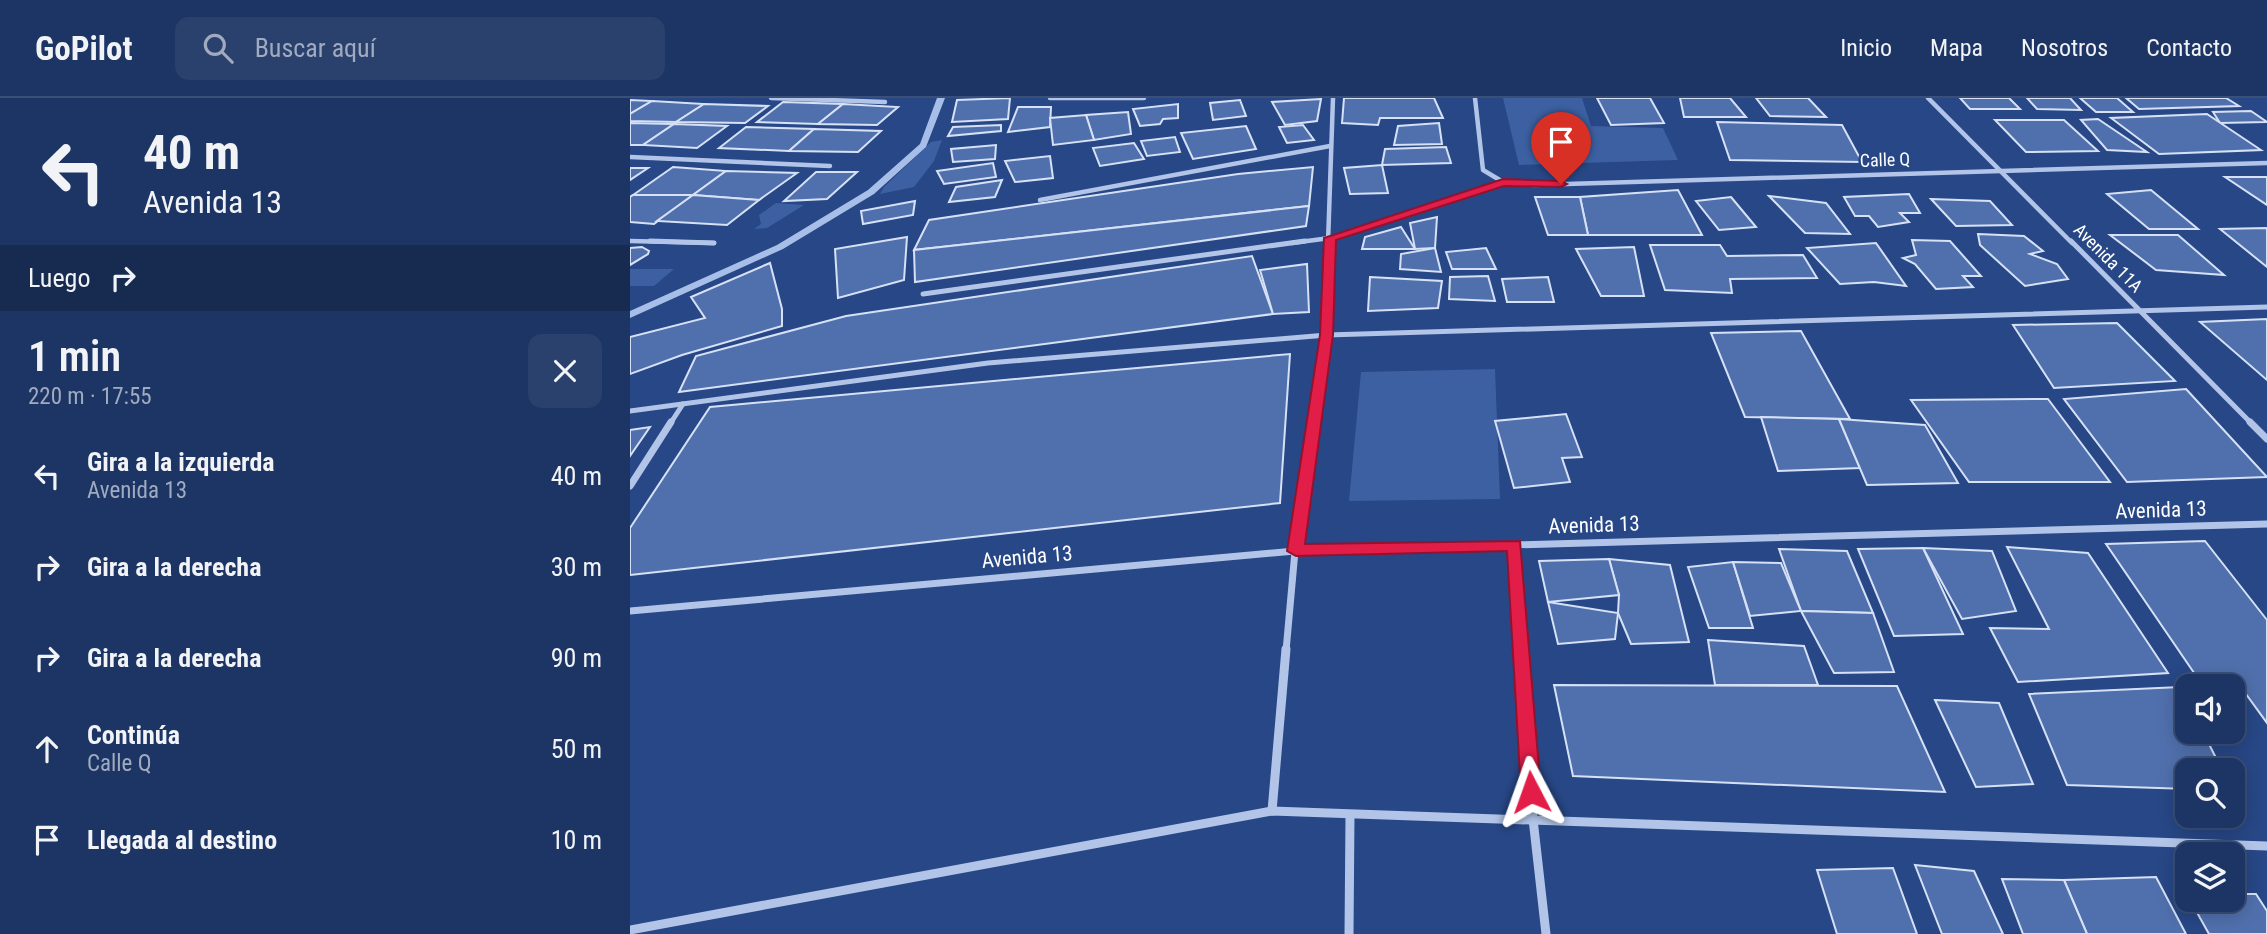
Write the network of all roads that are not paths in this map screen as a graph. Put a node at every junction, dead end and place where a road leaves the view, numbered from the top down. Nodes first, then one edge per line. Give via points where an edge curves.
1 (771, 98) edge
2 (1050, 98) edge
3 (1144, 98) edge
4 (1334, 98) edge
5 (1475, 98) edge
6 (1928, 98) edge
7 (886, 102) dead end
8 (1329, 146) junction
9 (630, 157) edge
10 (2267, 163) edge
11 (830, 166) dead end
12 (2000, 171) junction
13 (1503, 182) junction
14 (1040, 200) dead end
15 (1330, 238) junction
16 (630, 241) edge
17 (714, 243) dead end
18 (923, 294) dead end
19 (2267, 307) edge
20 (2140, 311) junction
21 (1327, 335) junction
22 (683, 404) junction
23 (630, 411) edge
24 (2267, 439) edge
25 (630, 486) edge
26 (2267, 524) edge
27 (1514, 545) junction
28 (1296, 551) junction
29 (630, 611) edge
30 (1272, 811) junction
31 (1350, 815) junction
32 (1533, 819) junction
33 (2267, 846) edge
34 (630, 930) edge
35 (1349, 934) edge
36 (1546, 934) edge

1 - 7 street
2 - 3 street
4 - 8 street
5 - 13 street via 1483,170
6 - 12 street, Avenida 11A
8 - 14 street
8 - 15 street
9 - 11 street
10 - 12 street, Calle Q
12 - 13 street, Calle Q via 1534,185
12 - 20 street, Avenida 11A
13 - 15 street
15 - 18 street
15 - 21 street
16 - 17 street
19 - 20 street
20 - 21 street
20 - 24 street, Avenida 11A
21 - 22 street via 988,363
21 - 28 street
22 - 23 street
22 - 25 street
26 - 27 street, Avenida 13
27 - 28 street, Avenida 13
27 - 32 street
28 - 29 street, Avenida 13
28 - 30 street
30 - 31 street
30 - 34 street
31 - 32 street
31 - 35 street
32 - 33 street
32 - 36 street

